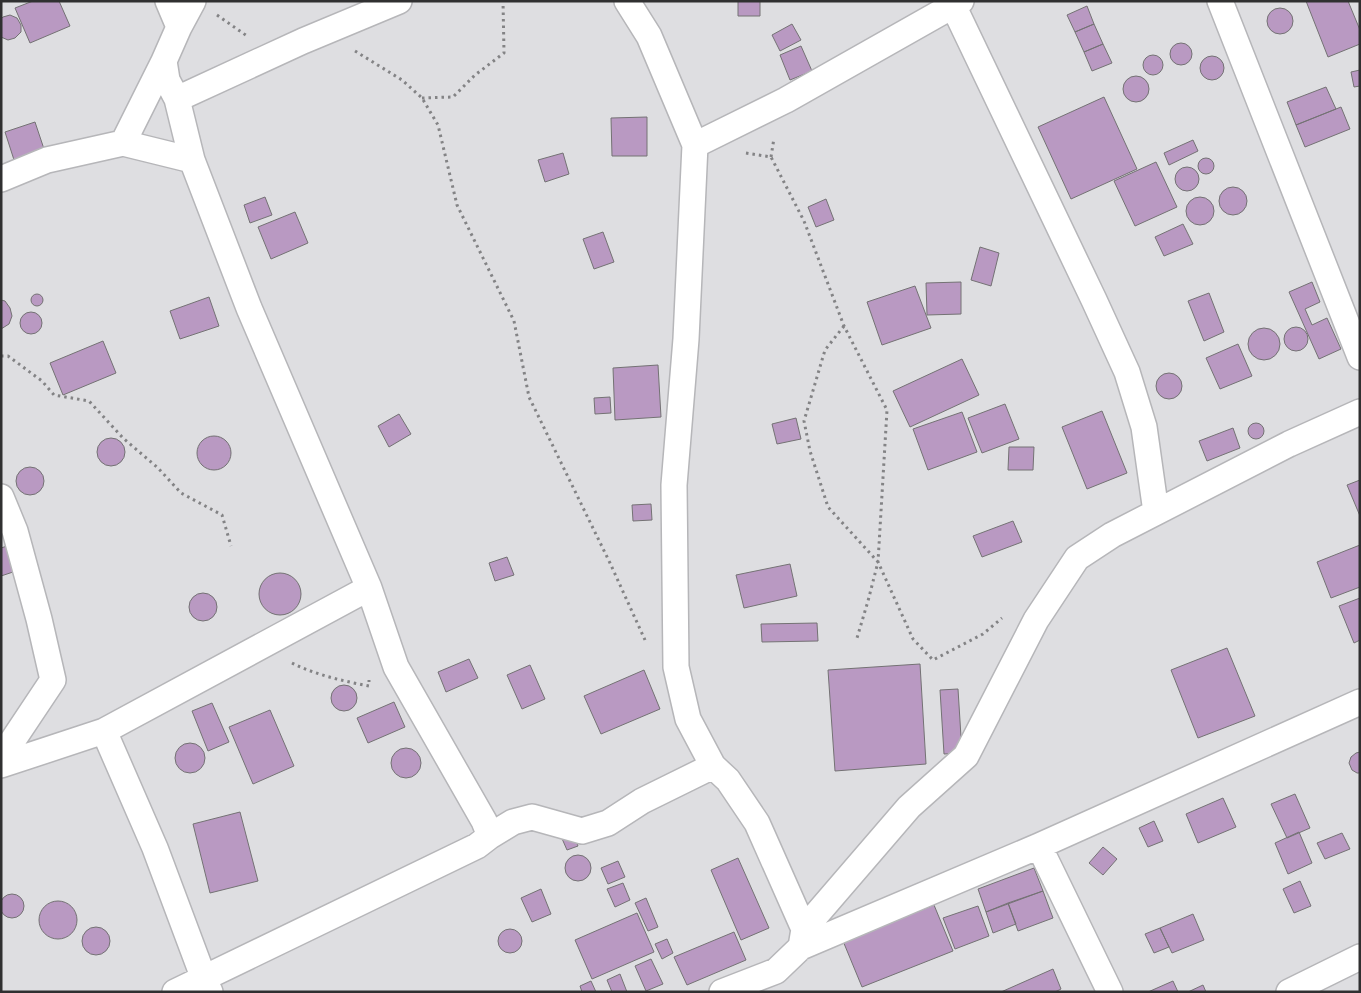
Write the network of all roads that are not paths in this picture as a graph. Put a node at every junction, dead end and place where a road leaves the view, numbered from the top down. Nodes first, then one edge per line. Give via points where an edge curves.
1 (168, 1) edge
2 (399, 1) edge
3 (628, 1) edge
4 (1220, 1) edge
5 (957, 3) edge
6 (203, 6) edge
7 (179, 27) junction
8 (164, 61) junction
9 (177, 99) junction
10 (123, 143) junction
11 (695, 145) junction
12 (192, 160) junction
13 (1, 179) edge
14 (1360, 357) edge
15 (1360, 412) edge
16 (1, 497) edge
17 (1156, 512) junction
18 (369, 588) junction
19 (1360, 702) edge
20 (104, 731) junction
21 (1, 758) edge
22 (1, 765) edge
23 (713, 766) junction
24 (490, 836) junction
25 (1039, 846) junction
26 (802, 938) junction
27 (1360, 957) edge
28 (207, 985) edge
29 (175, 992) edge
30 (722, 992) edge
31 (1110, 992) edge
32 (1289, 992) edge

1 - 7 street
2 - 9 street via 302,41
3 - 11 street via 649,36
4 - 14 street
5 - 11 street via 786,100
5 - 17 street via 1127,372 1144,427
6 - 7 street
7 - 8 street
8 - 9 street via 167,80
8 - 10 street
9 - 12 street
10 - 12 street
10 - 13 street via 47,160
11 - 23 street via 686,339 674,485 676,667 688,719
12 - 18 street via 249,308
15 - 17 street via 1289,444
16 - 21 street via 15,531 53,680
17 - 26 street via 1077,558 1036,620 966,756 909,807
18 - 20 street
18 - 24 street via 396,667
19 - 25 street
20 - 22 street
20 - 28 street via 155,848
23 - 24 street via 642,801 608,823 582,831 532,817 513,822
23 - 26 street via 728,780 757,823
24 - 28 street via 477,846
25 - 26 street
25 - 31 street
26 - 30 street via 776,971
27 - 32 street
28 - 29 street

